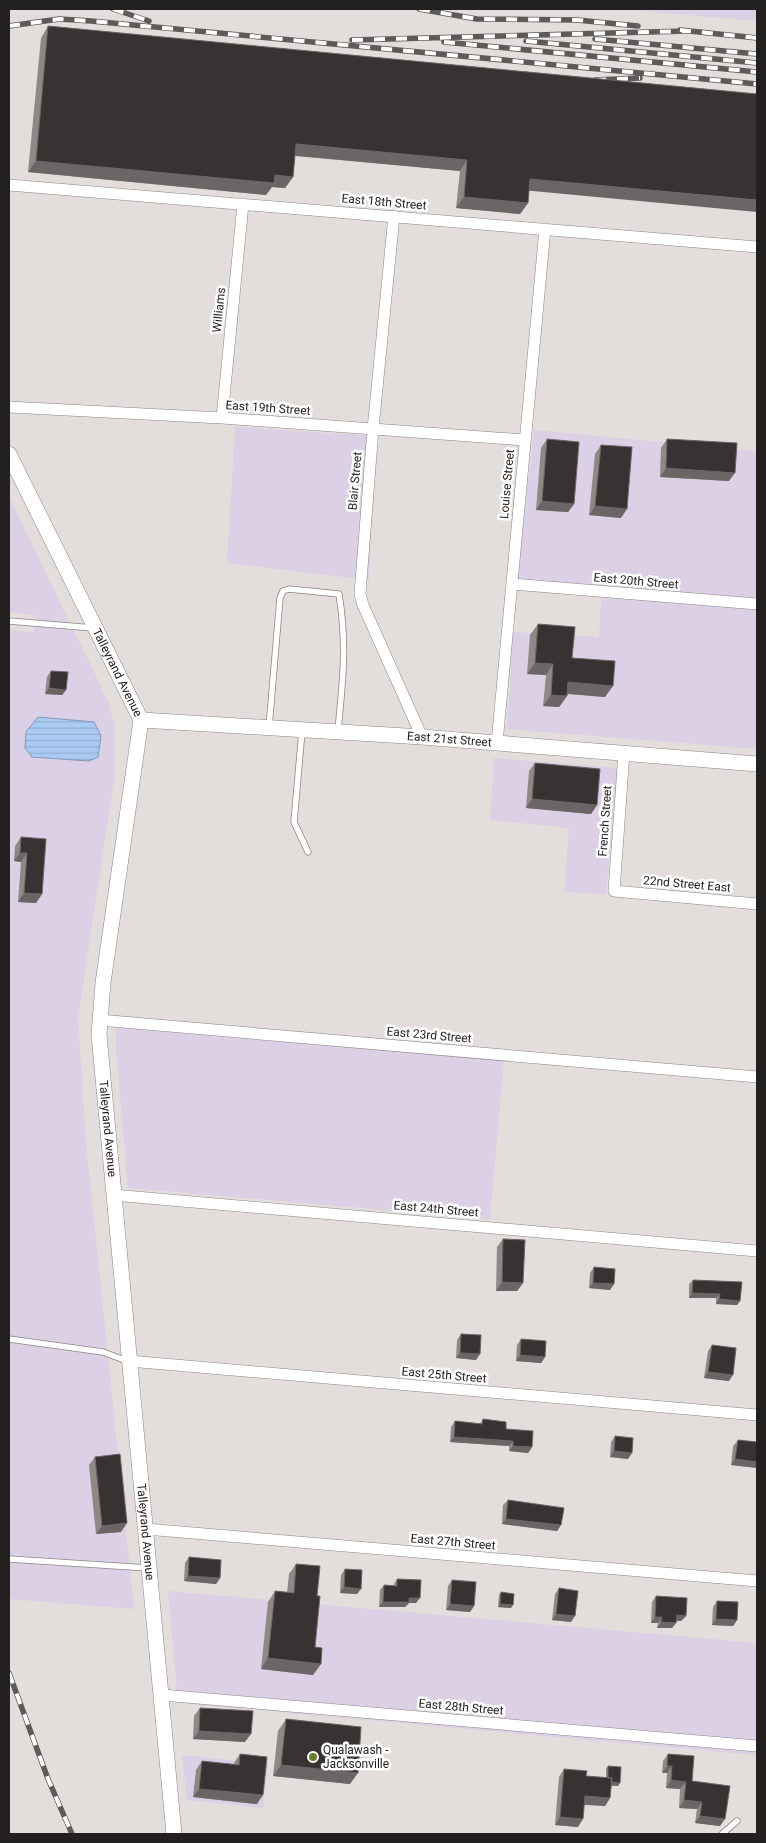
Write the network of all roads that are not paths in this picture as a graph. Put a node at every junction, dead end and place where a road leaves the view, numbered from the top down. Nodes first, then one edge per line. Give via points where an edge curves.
1 (9, 185) edge
2 (243, 204) junction
3 (394, 216) junction
4 (545, 228) junction
5 (757, 247) edge
6 (9, 407) edge
7 (222, 418) junction
8 (373, 429) junction
9 (525, 440) junction
10 (9, 454) edge
11 (512, 584) junction
12 (757, 604) edge
13 (9, 622) edge
14 (95, 629) junction
15 (141, 720) junction
16 (269, 727) junction
17 (302, 729) junction
18 (338, 731) junction
19 (422, 737) junction
20 (498, 743) junction
21 (624, 753) junction
22 (757, 764) edge
23 (308, 852) dead end
24 (614, 891) joint
25 (757, 904) edge
26 (99, 1020) junction
27 (757, 1078) edge
28 (113, 1195) junction
29 (757, 1250) edge
30 (9, 1339) edge
31 (129, 1361) junction
32 (757, 1416) edge
33 (146, 1530) junction
34 (9, 1559) edge
35 (150, 1568) junction
36 (757, 1581) edge
37 (162, 1695) junction
38 (757, 1746) edge
39 (737, 1821) dead end
40 (174, 1834) edge
41 (722, 1834) edge

1 - 2 street, East 18th Street
2 - 3 street, East 18th Street
2 - 7 street, Williams
3 - 4 street, East 18th Street
3 - 8 street, Blair Street
4 - 5 street, East 18th Street
4 - 9 street, Louise Street
6 - 7 street, East 19th Street
7 - 8 street, East 19th Street
8 - 9 street, East 19th Street
8 - 19 street, Blair Street via 360,594
9 - 11 street, Louise Street
10 - 14 street, Talleyrand Avenue
11 - 12 street, East 20th Street
11 - 20 street, Louise Street
13 - 14 lane
14 - 15 street, Talleyrand Avenue
15 - 16 street, East 21st Street
15 - 26 street, Talleyrand Avenue
16 - 17 street, East 21st Street
16 - 18 lane via 280,598 283,591 289,589 339,594 345,655
17 - 18 street, East 21st Street
17 - 23 lane via 294,822
18 - 19 street, East 21st Street
19 - 20 street, East 21st Street
20 - 21 street, East 21st Street
21 - 22 street, East 21st Street
21 - 24 street, French Street
24 - 25 street, 22nd Street East
26 - 27 street, East 23rd Street
26 - 28 street, Talleyrand Avenue
28 - 29 street, East 24th Street
28 - 31 street, Talleyrand Avenue
30 - 31 lane via 103,1352
31 - 32 street, East 25th Street
31 - 33 street, Talleyrand Avenue
33 - 35 street, Talleyrand Avenue
33 - 36 street, East 27th Street
34 - 35 lane
35 - 37 street, Talleyrand Avenue
37 - 38 street, East 28th Street
37 - 40 street, Talleyrand Avenue
39 - 41 lane

